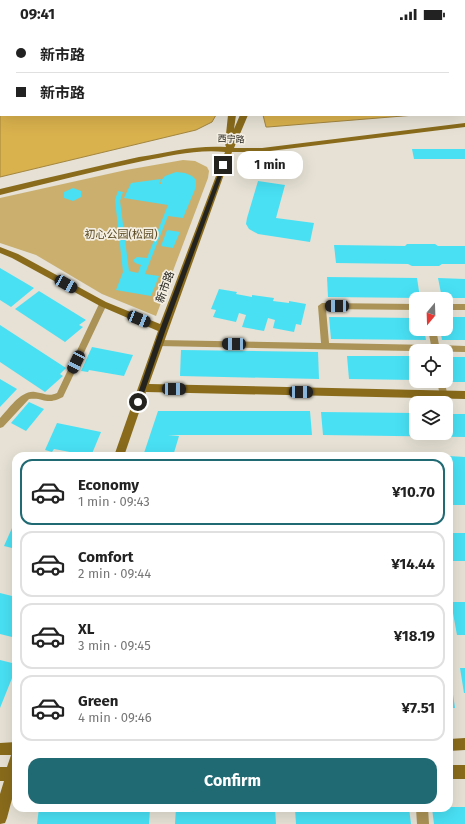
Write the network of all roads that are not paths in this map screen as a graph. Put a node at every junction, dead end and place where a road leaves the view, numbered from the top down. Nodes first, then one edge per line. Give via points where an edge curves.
1 (232, 116) edge
2 (244, 116) edge
3 (465, 125) edge
4 (229, 150) junction
5 (0, 192) edge
6 (0, 250) edge
7 (103, 304) junction
8 (409, 307) edge
9 (453, 307) edge
10 (465, 307) edge
11 (163, 329) junction
12 (158, 343) junction
13 (324, 346) junction
14 (409, 349) edge
15 (453, 349) edge
16 (465, 349) edge
17 (142, 388) junction
18 (442, 388) edge
19 (443, 394) junction
20 (465, 395) edge
21 (0, 424) edge
22 (120, 452) edge
23 (453, 744) edge
24 (465, 744) edge
25 (12, 748) edge
26 (0, 749) edge
27 (453, 772) edge
28 (465, 772) edge
29 (9, 774) edge
30 (422, 812) edge
31 (0, 818) edge
32 (423, 824) edge

1 - 4 street
2 - 4 street
3 - 4 street, 西宁路 via 262,150
4 - 5 street, 西宁路 via 207,148 183,151
4 - 11 street, 新市路
6 - 7 street via 16,256
7 - 11 street
7 - 21 lane via 60,395 52,399 27,396
8 - 13 lane via 322,306
9 - 10 lane
11 - 12 street, 新市路
12 - 13 lane
12 - 17 street, 新市路
13 - 14 lane
15 - 16 lane
17 - 19 street
17 - 22 street, 新市路
18 - 19 lane
19 - 20 street
23 - 24 street
25 - 26 street
27 - 28 street
29 - 31 street
30 - 32 lane

